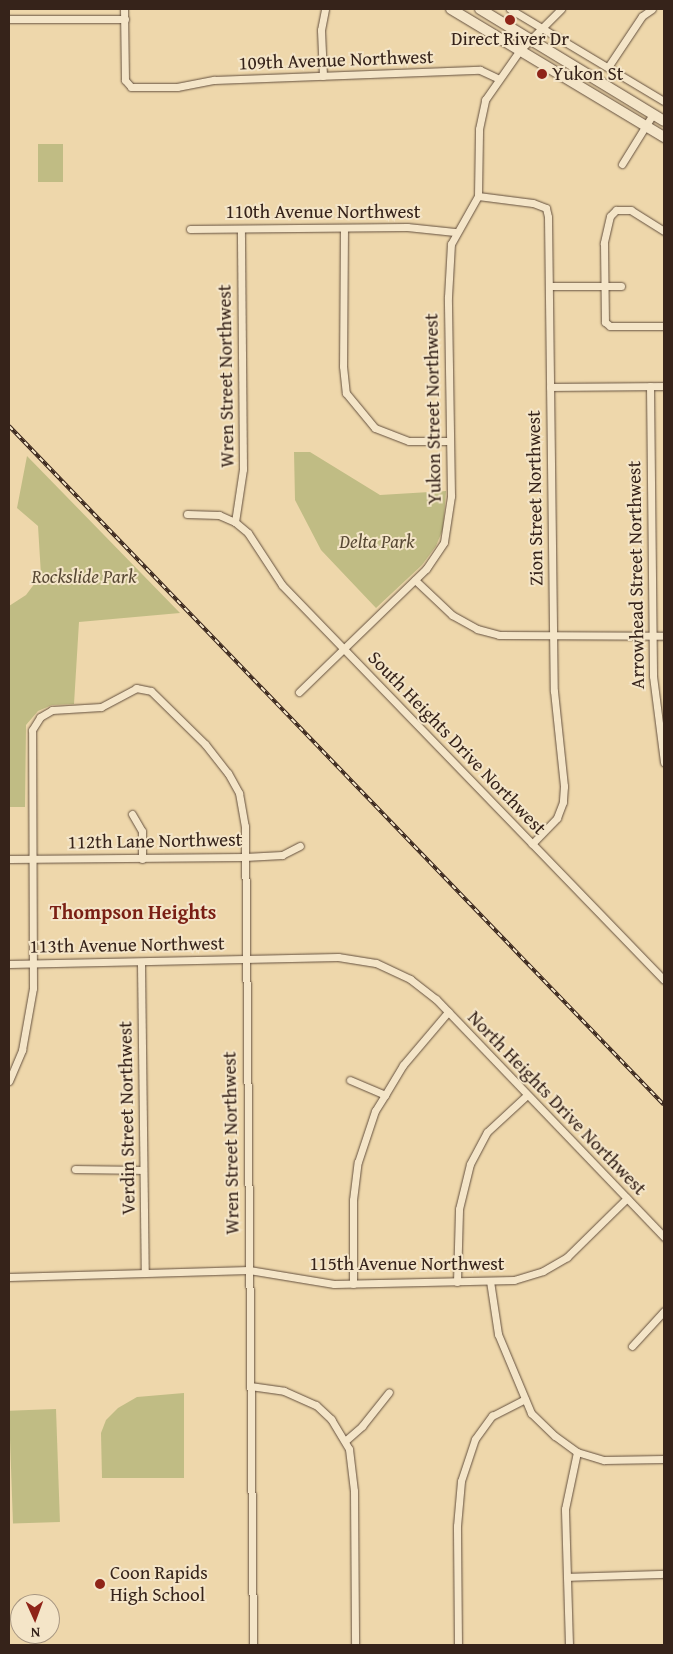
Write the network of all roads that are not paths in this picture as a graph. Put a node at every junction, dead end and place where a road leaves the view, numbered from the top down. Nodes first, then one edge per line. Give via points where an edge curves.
1 (124, 9) edge
2 (325, 9) edge
3 (451, 9) edge
4 (480, 9) edge
5 (510, 9) edge
6 (561, 9) edge
7 (652, 9) edge
8 (125, 19) junction
9 (9, 20) edge
10 (543, 28) junction
11 (533, 40) junction
12 (520, 50) junction
13 (608, 67) junction
14 (323, 76) junction
15 (499, 79) junction
16 (664, 101) edge
17 (653, 114) junction
18 (664, 121) edge
19 (646, 126) junction
20 (664, 137) edge
21 (622, 164) dead end
22 (478, 196) junction
23 (344, 228) junction
24 (190, 229) dead end
25 (241, 229) junction
26 (664, 231) edge
27 (455, 232) junction
28 (549, 286) junction
29 (604, 286) junction
30 (621, 286) dead end
31 (664, 326) edge
32 (650, 386) junction
33 (664, 386) edge
34 (550, 387) junction
35 (450, 441) junction
36 (187, 514) dead end
37 (235, 522) junction
38 (415, 580) junction
39 (653, 636) junction
40 (664, 636) edge
41 (553, 637) junction
42 (344, 648) junction
43 (299, 692) dead end
44 (664, 762) edge
45 (132, 814) dead end
46 (532, 844) junction
47 (300, 846) dead end
48 (245, 857) junction
49 (9, 858) edge
50 (32, 858) junction
51 (142, 859) junction
52 (246, 959) junction
53 (9, 964) edge
54 (32, 964) junction
55 (141, 964) junction
56 (664, 980) edge
57 (448, 1012) junction
58 (350, 1080) dead end
59 (9, 1081) edge
60 (385, 1095) junction
61 (527, 1095) junction
62 (75, 1169) dead end
63 (143, 1170) junction
64 (627, 1198) junction
65 (664, 1237) edge
66 (249, 1270) junction
67 (145, 1273) junction
68 (9, 1277) edge
69 (490, 1281) junction
70 (457, 1282) junction
71 (353, 1284) junction
72 (664, 1311) edge
73 (632, 1346) dead end
74 (250, 1386) junction
75 (389, 1392) dead end
76 (525, 1399) junction
77 (345, 1441) junction
78 (577, 1452) junction
79 (664, 1459) edge
80 (664, 1574) edge
81 (567, 1577) junction
82 (253, 1645) edge
83 (355, 1645) edge
84 (458, 1645) edge
85 (569, 1645) edge

1 - 8 street
2 - 14 street via 321,30
3 - 12 main road
4 - 11 main road
5 - 10 street
6 - 10 street
7 - 13 street via 642,16
8 - 9 street
8 - 14 street, 109th Avenue Northwest via 125,80 128,86 177,87 214,80
10 - 11 street
10 - 13 street
11 - 12 street
11 - 17 main road
12 - 15 street
12 - 19 main road
13 - 16 street
14 - 15 street, 109th Avenue Northwest via 480,70
15 - 22 street via 485,100 480,117
17 - 18 main road
17 - 19 street
19 - 20 main road
19 - 21 street
22 - 27 street, Yukon Street Northwest
22 - 28 street, Zion Street Northwest via 546,208
23 - 25 street, 110th Avenue Northwest
23 - 27 street, 110th Avenue Northwest via 417,228
23 - 35 street via 346,394 374,428 410,441
24 - 25 street, 110th Avenue Northwest
25 - 37 street, Wren Street Northwest via 243,486
26 - 29 street via 631,210 613,212 604,237
27 - 35 street, Yukon Street Northwest via 448,260
28 - 29 street
28 - 34 street, Zion Street Northwest
29 - 30 street
29 - 31 street via 607,325
32 - 33 street
32 - 34 street
32 - 39 street, Arrowhead Street Northwest
34 - 41 street, Zion Street Northwest
35 - 38 street, Yukon Street Northwest via 449,523 439,551
36 - 37 street via 214,515
37 - 42 street, South Heights Drive Northwest via 248,533 282,584
38 - 41 street via 452,615 476,629 510,637
38 - 42 street, Yukon Street Northwest
39 - 40 street
39 - 41 street
39 - 44 street, Arrowhead Street Northwest via 654,698
41 - 46 street, Zion Street Northwest via 554,691 564,770 563,802 550,827
42 - 43 street, Yukon Street Northwest
42 - 46 street, South Heights Drive Northwest
45 - 51 street via 142,831
46 - 56 street, South Heights Drive Northwest
47 - 48 street, 112th Lane Northwest via 282,855
48 - 50 street, Wren Street Northwest via 245,826 239,794 228,773 156,694 136,688 101,707 52,710 35,723 30,740
48 - 51 street, 112th Lane Northwest
48 - 52 street, Wren Street Northwest
49 - 50 street, 112th Lane Northwest
50 - 51 street, 112th Lane Northwest
50 - 54 street
52 - 55 street, 113th Avenue Northwest
52 - 57 street, 113th Avenue Northwest via 338,957 376,963 410,979
52 - 66 street, Wren Street Northwest
53 - 54 street, 113th Avenue Northwest
54 - 55 street, 113th Avenue Northwest
54 - 59 street via 29,1018 22,1050
55 - 63 street, Verdin Street Northwest
57 - 60 street via 403,1065
57 - 61 street, North Heights Drive Northwest
58 - 60 street
60 - 71 street via 375,1111 358,1162 353,1200
61 - 64 street, North Heights Drive Northwest
61 - 70 street via 487,1132 470,1164 459,1209
62 - 63 street
63 - 67 street, Verdin Street Northwest
64 - 65 street, North Heights Drive Northwest
64 - 69 street, 115th Avenue Northwest via 567,1257 543,1271 514,1280
66 - 67 street, 115th Avenue Northwest
66 - 71 street, 115th Avenue Northwest via 316,1283
66 - 74 street, Wren Street Northwest
67 - 68 street, 115th Avenue Northwest
69 - 70 street, 115th Avenue Northwest
69 - 76 street via 498,1334
70 - 71 street, 115th Avenue Northwest
72 - 73 street
74 - 77 street via 284,1391 316,1405 331,1419
74 - 82 street, Wren Street Northwest
75 - 77 street via 362,1426
76 - 78 street via 531,1413
76 - 84 street via 492,1416 475,1439 461,1481 457,1526
77 - 83 street via 352,1460 354,1491
78 - 79 street via 604,1460
78 - 81 street via 564,1509
80 - 81 street
81 - 85 street

